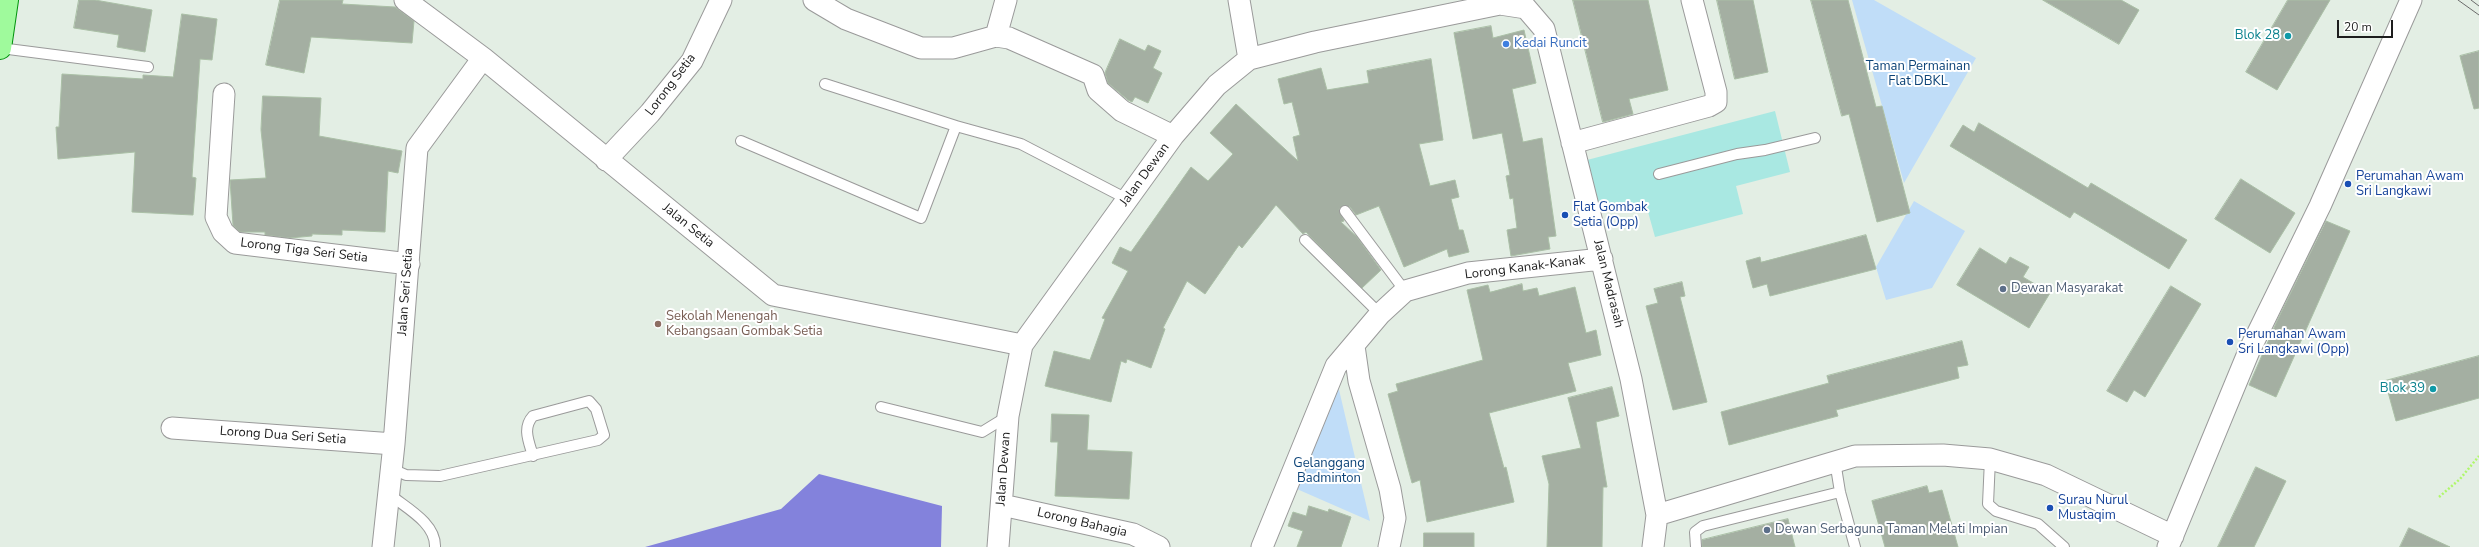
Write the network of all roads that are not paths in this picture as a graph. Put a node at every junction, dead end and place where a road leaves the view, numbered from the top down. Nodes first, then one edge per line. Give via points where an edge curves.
1 (7, 0) edge
2 (405, 0) edge
3 (721, 0) edge
4 (814, 0) edge
5 (1006, 0) edge
6 (1239, 0) edge
7 (1692, 0) edge
8 (2411, 0) edge
9 (1500, 4) joint
10 (996, 36) junction
11 (0, 48) edge
12 (483, 58) junction
13 (1249, 59) junction
14 (148, 67) dead end
15 (825, 84) dead end
16 (224, 94) dead end
17 (956, 126) junction
18 (1173, 136) junction
19 (1815, 138) dead end
20 (741, 141) dead end
21 (1572, 143) junction
22 (606, 160) junction
23 (1659, 174) dead end
24 (1127, 199) junction
25 (1346, 211) dead end
26 (1305, 240) dead end
27 (1602, 259) junction
28 (409, 264) junction
29 (1405, 291) junction
30 (1380, 314) junction
31 (1022, 345) junction
32 (1354, 346) junction
33 (881, 407) dead end
34 (1008, 416) junction
35 (172, 428) dead end
36 (394, 444) junction
37 (533, 456) junction
38 (1990, 459) junction
39 (1835, 461) junction
40 (392, 469) junction
41 (1840, 492) junction
42 (389, 494) junction
43 (1002, 505) junction
44 (1657, 515) junction
45 (2170, 542) edge
46 (384, 547) edge
47 (435, 547) edge
48 (998, 547) edge
49 (1159, 547) edge
50 (1262, 547) edge
51 (1389, 547) edge
52 (1653, 547) edge
53 (1696, 547) edge
54 (1855, 547) edge
55 (2064, 547) edge

1 - 11 main road
2 - 12 street, Jalan Setia
3 - 22 street, Lorong Setia via 692,61 650,113
4 - 10 street via 846,19 920,48 953,48
5 - 10 street
6 - 13 street
7 - 21 street via 1716,92 1716,102
8 - 45 street via 2320,206 2249,351
9 - 13 street, Jalan Dewan via 1315,42
9 - 21 street, Jalan Madrasah via 1526,8 1544,29
10 - 18 street via 1009,38 1093,75 1098,90 1122,111
11 - 14 lane
12 - 22 street, Jalan Setia
12 - 28 street, Jalan Seri Setia via 417,148
13 - 18 street, Jalan Dewan via 1217,85
15 - 17 lane
16 - 28 street, Lorong Tiga Seri Setia via 216,217 223,232 235,242
17 - 20 lane via 921,218
17 - 24 lane via 1021,144
18 - 24 street, Jalan Dewan
19 - 23 lane
21 - 27 street, Jalan Madrasah
22 - 31 street, Jalan Setia via 773,295
24 - 31 street, Jalan Dewan
25 - 29 lane
26 - 30 lane
27 - 29 street, Lorong Kanak-Kanak via 1468,273
27 - 44 street, Jalan Madrasah via 1631,379
28 - 36 street, Jalan Seri Setia
29 - 30 street, Lorong Kanak-Kanak
30 - 32 street, Lorong Kanak-Kanak
31 - 34 street, Jalan Dewan
32 - 50 street, Lorong Kanak-Kanak via 1336,366
32 - 51 street via 1359,381 1390,489 1395,518
33 - 34 lane via 982,432
34 - 43 street, Jalan Dewan
35 - 36 street, Lorong Dua Seri Setia
36 - 40 street, Jalan Seri Setia
37 - 37 lane via 598,440 604,435 596,409 589,401 533,416 527,422 526,432
37 - 40 lane via 440,476 406,476
38 - 39 street via 1906,455 1855,456
38 - 45 street via 2056,479
38 - 55 lane via 1988,504 1996,512 2038,524
39 - 41 lane
39 - 44 street
40 - 42 street, Jalan Seri Setia
41 - 53 lane via 1703,526 1695,532
41 - 54 lane
42 - 46 street, Jalan Seri Setia
42 - 47 lane via 423,521 435,537
43 - 48 street, Jalan Dewan
43 - 49 street, Lorong Bahagia via 1132,534
44 - 52 street, Jalan Madrasah

